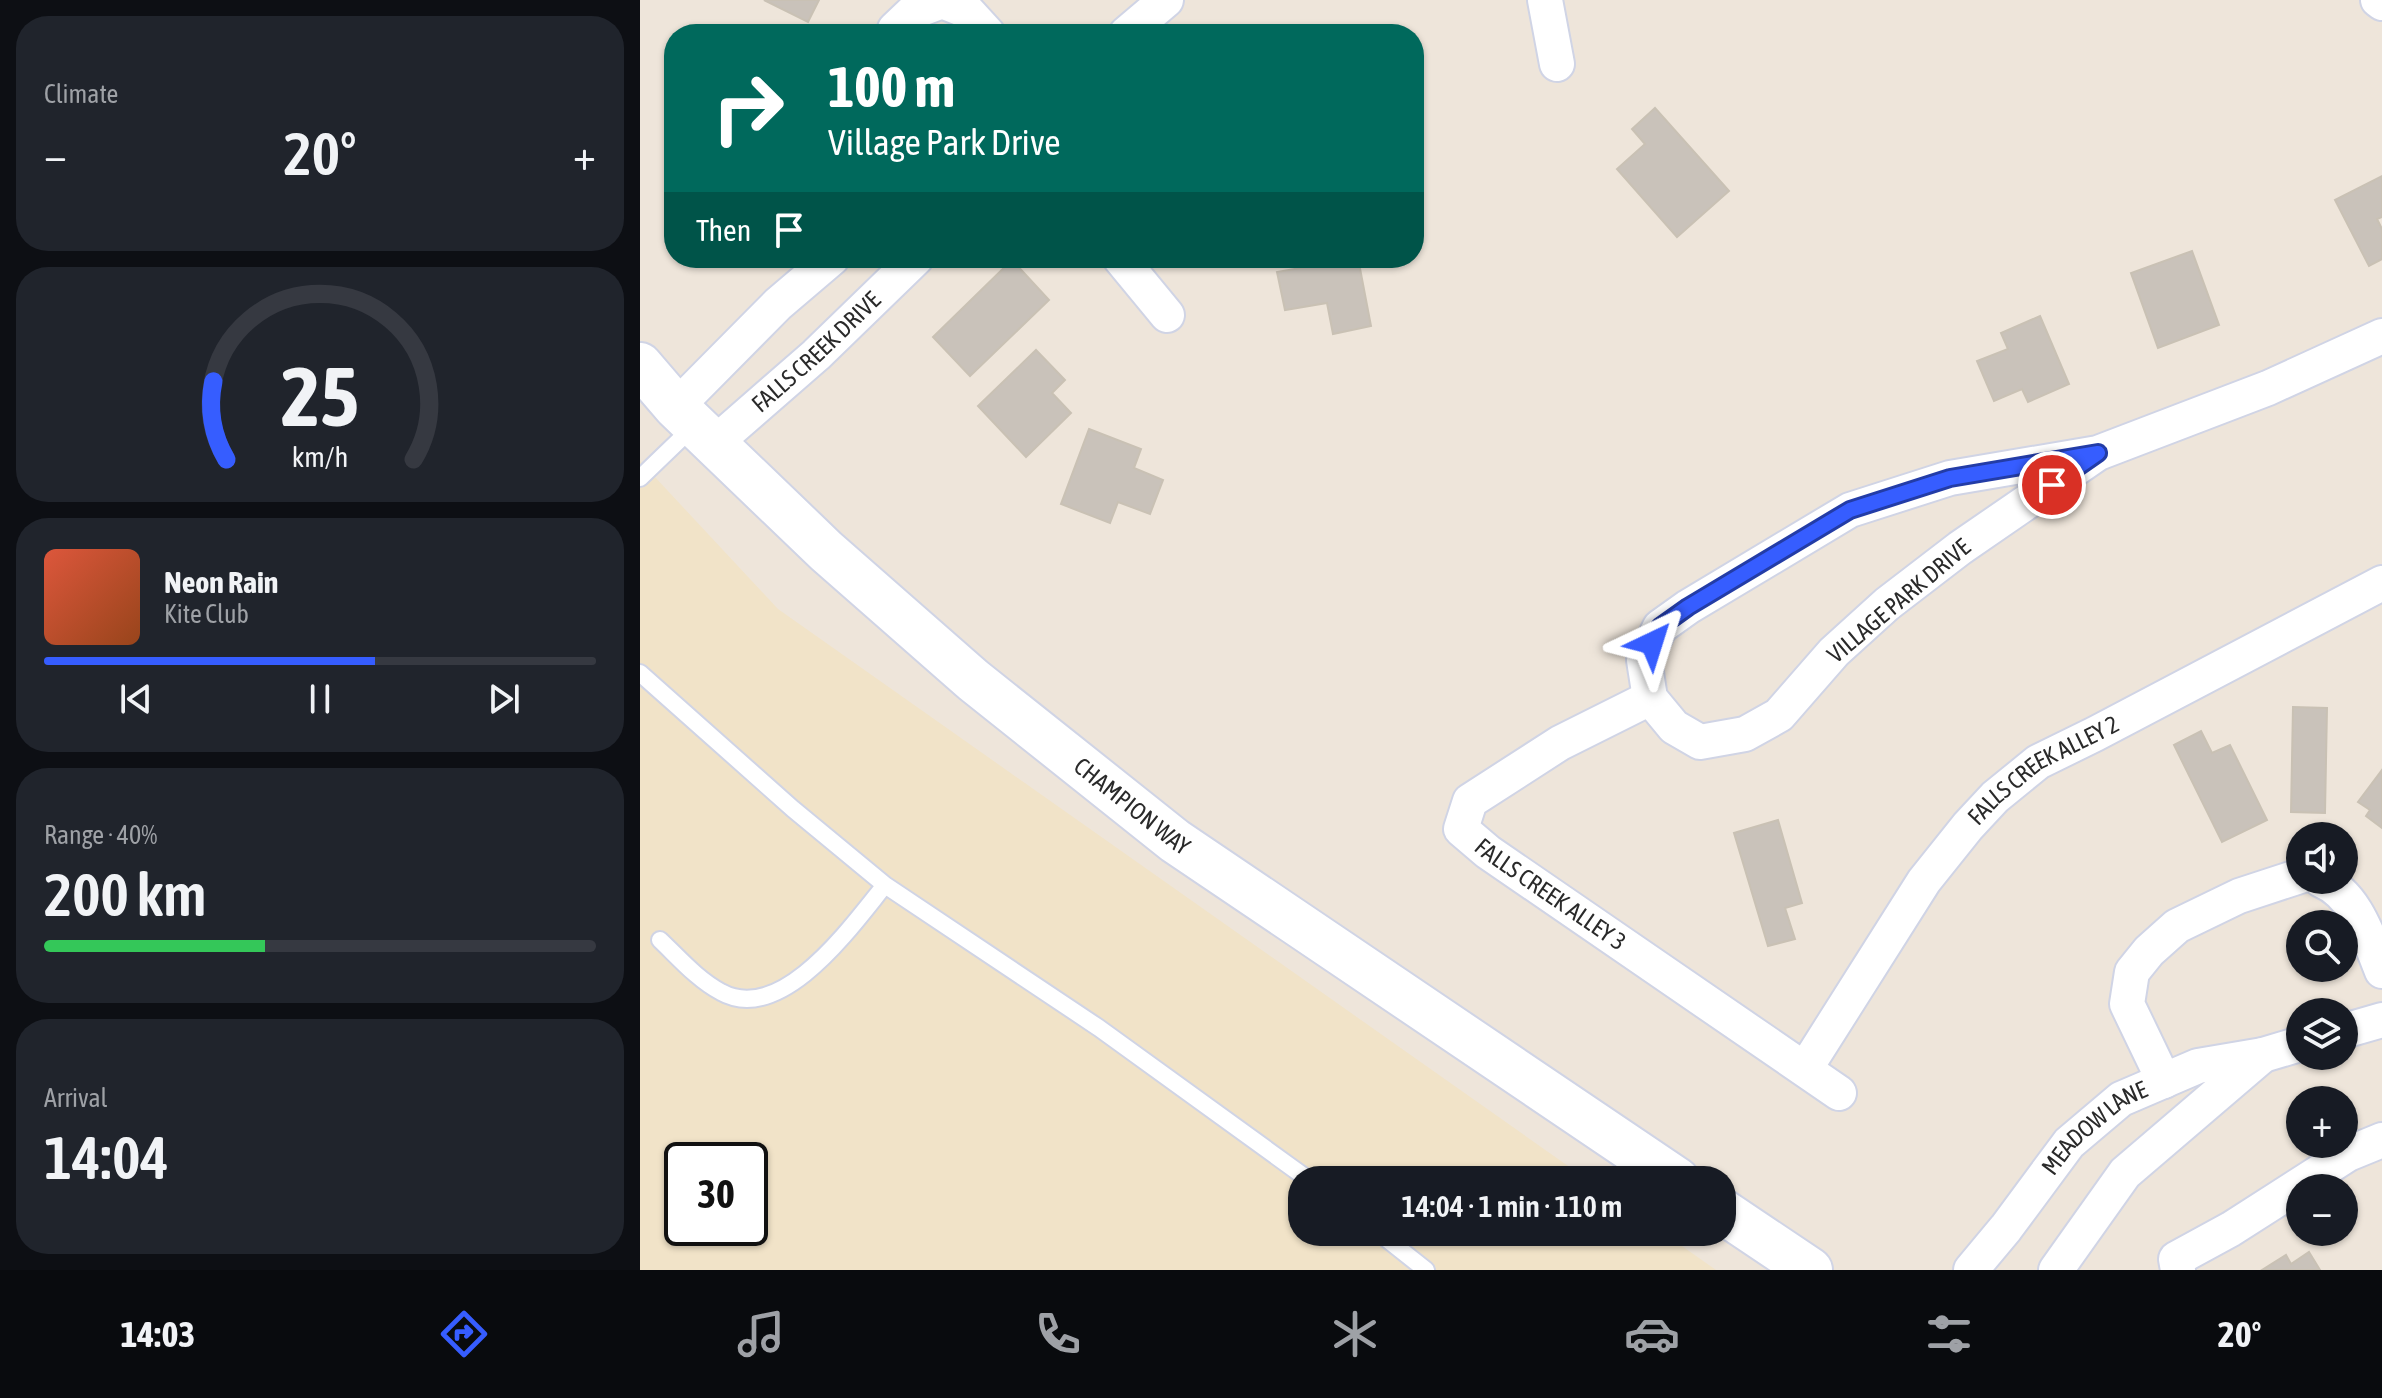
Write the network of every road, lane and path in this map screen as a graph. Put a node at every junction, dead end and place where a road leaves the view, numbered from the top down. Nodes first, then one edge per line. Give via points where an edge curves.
1 (1166, 0) edge
2 (1545, 0) edge
3 (900, 24) edge
4 (979, 24) edge
5 (1138, 24) edge
6 (1557, 64) dead end
7 (820, 268) edge
8 (906, 268) edge
9 (1128, 268) edge
10 (1167, 315) dead end
11 (2380, 345) edge
12 (640, 365) edge
13 (695, 425) junction
14 (2098, 453) junction
15 (640, 478) edge
16 (2382, 583) edge
17 (640, 673) edge
18 (1650, 698) junction
19 (2286, 881) edge
20 (885, 885) junction
21 (2342, 894) edge
22 (660, 940) dead end
23 (2382, 971) edge
24 (2382, 1020) edge
25 (2358, 1027) edge
26 (2286, 1048) edge
27 (2263, 1055) junction
28 (1805, 1069) junction
29 (2164, 1081) junction
30 (1839, 1093) dead end
31 (2382, 1140) edge
32 (1290, 1166) edge
33 (1656, 1166) edge
34 (1736, 1220) edge
35 (1396, 1246) edge
36 (1426, 1270) edge
37 (1810, 1270) edge
38 (1971, 1270) edge
39 (2056, 1270) edge
40 (2178, 1270) edge

1 - 5 street
2 - 6 street
3 - 4 street via 913,12 942,1 967,11
7 - 13 street via 778,304
8 - 13 street, FALLS CREEK DRIVE via 816,355
9 - 10 street
11 - 14 street, VILLAGE PARK DRIVE
12 - 13 main road, CHAMPION WAY
13 - 15 lane
13 - 33 main road, CHAMPION WAY via 826,551 973,680 1175,841
14 - 18 street, VILLAGE PARK DRIVE via 1950,478 1850,510 1660,627 1644,660
14 - 18 street, VILLAGE PARK DRIVE via 1887,604 1834,652 1779,715 1745,734 1700,742 1674,727
16 - 28 street, FALLS CREEK ALLEY 2 via 2038,762 1995,797 1924,881
17 - 20 lane
18 - 28 street, FALLS CREEK ALLEY 3 via 1560,743 1470,801 1461,829
19 - 29 street via 2177,926 2132,972 2127,1004
20 - 22 lane via 815,966 765,996 724,994
20 - 32 lane via 1099,1028
21 - 23 street via 2360,918
24 - 25 street
26 - 27 street, MEADOW LANE
27 - 29 street, MEADOW LANE via 2198,1066
27 - 39 street, MEADOW LANE via 2125,1173
28 - 30 street, FALLS CREEK ALLEY 3
29 - 38 street, MEADOW LANE via 2121,1099 2069,1143
31 - 40 street via 2348,1154 2176,1259
34 - 37 main road
35 - 36 lane

